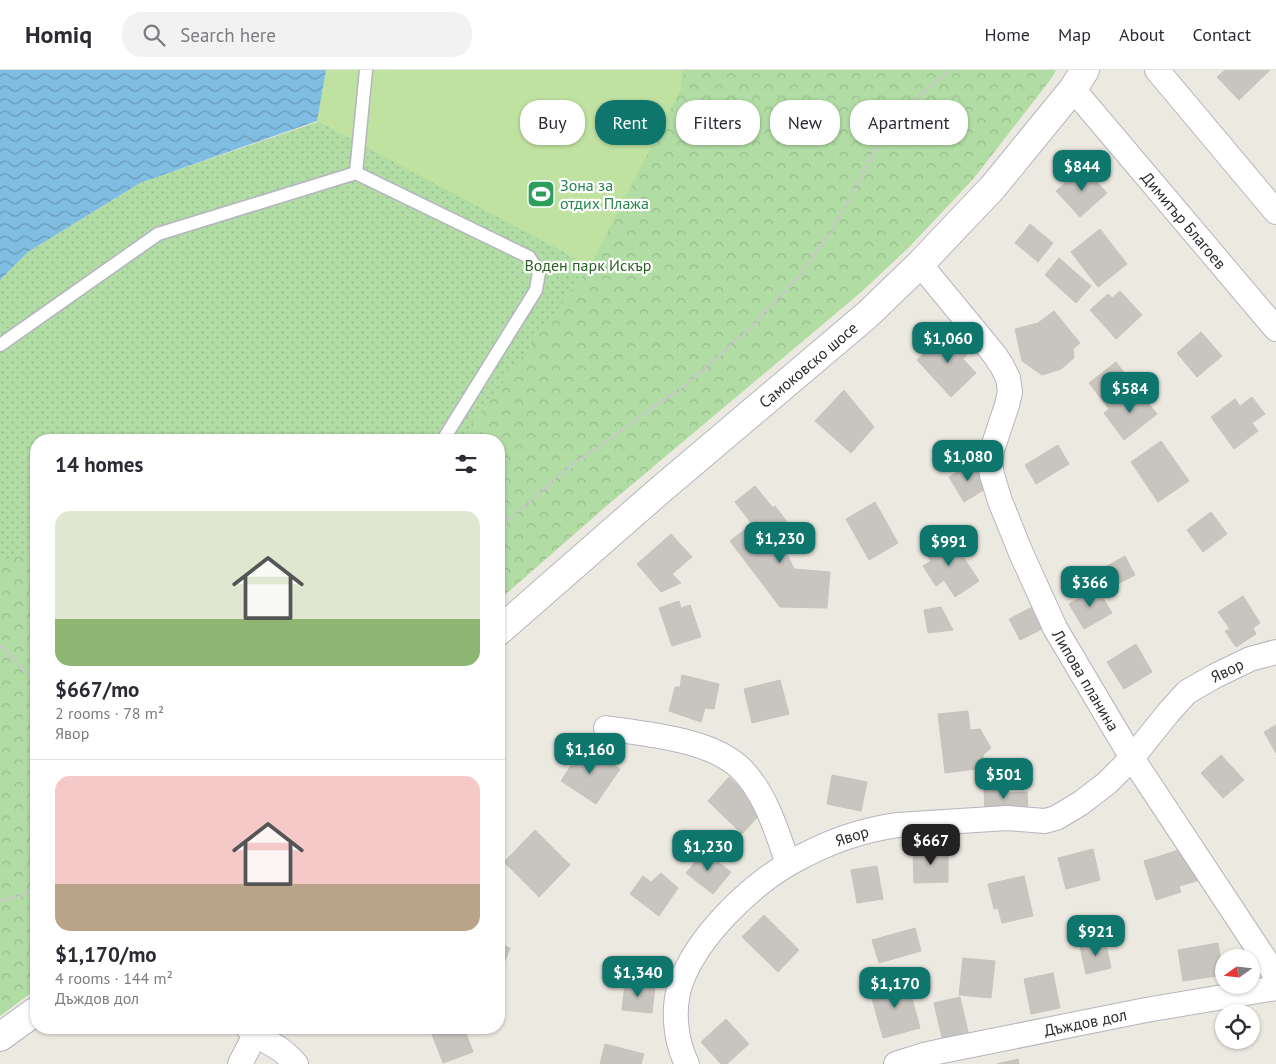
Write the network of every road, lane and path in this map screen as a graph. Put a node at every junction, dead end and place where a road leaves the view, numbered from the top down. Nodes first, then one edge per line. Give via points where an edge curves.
1 (366, 70) edge
2 (950, 70) edge
3 (1156, 70) edge
4 (1079, 80) edge
5 (356, 172) junction
6 (1276, 212) edge
7 (920, 264) junction
8 (1276, 329) edge
9 (0, 345) edge
10 (447, 434) edge
11 (505, 524) edge
12 (505, 626) edge
13 (0, 646) edge
14 (1276, 652) edge
15 (30, 676) edge
16 (606, 728) dead end
17 (1132, 758) junction
18 (788, 864) junction
19 (30, 889) edge
20 (0, 901) edge
21 (1276, 976) edge
22 (1276, 988) edge
23 (30, 1016) edge
24 (251, 1034) edge
25 (257, 1034) edge
26 (0, 1038) edge
27 (945, 1057) edge
28 (240, 1064) edge
29 (296, 1064) edge
30 (687, 1064) edge
31 (896, 1064) edge

1 - 5 lane
2 - 11 path via 898,114 832,230 796,280 748,330 687,384 563,472
3 - 6 street
4 - 7 main road, Самоковско шосе via 993,187
4 - 8 street, Димитър Благоев
5 - 9 lane via 158,234
5 - 10 lane via 529,257 540,272 536,290
7 - 12 main road, Самоковско шосе via 867,315
7 - 17 street, Липова планина via 994,354 1008,378 1010,392 990,462 1000,501 1055,628
13 - 15 path
14 - 17 street, Явор via 1250,660 1187,692
16 - 18 street via 694,744 737,765 765,805
17 - 18 street, Явор via 1081,804 1050,820 1007,818 882,827 847,837
17 - 21 street, Липова планина
18 - 30 street, Явор via 750,891 718,924 687,968 681,984 676,1028
19 - 20 path via 20,896
22 - 27 street, Дъждов дол via 1146,1010
23 - 26 main road
24 - 28 street
25 - 29 street via 286,1053
27 - 31 street, Дъждов дол via 924,1055

